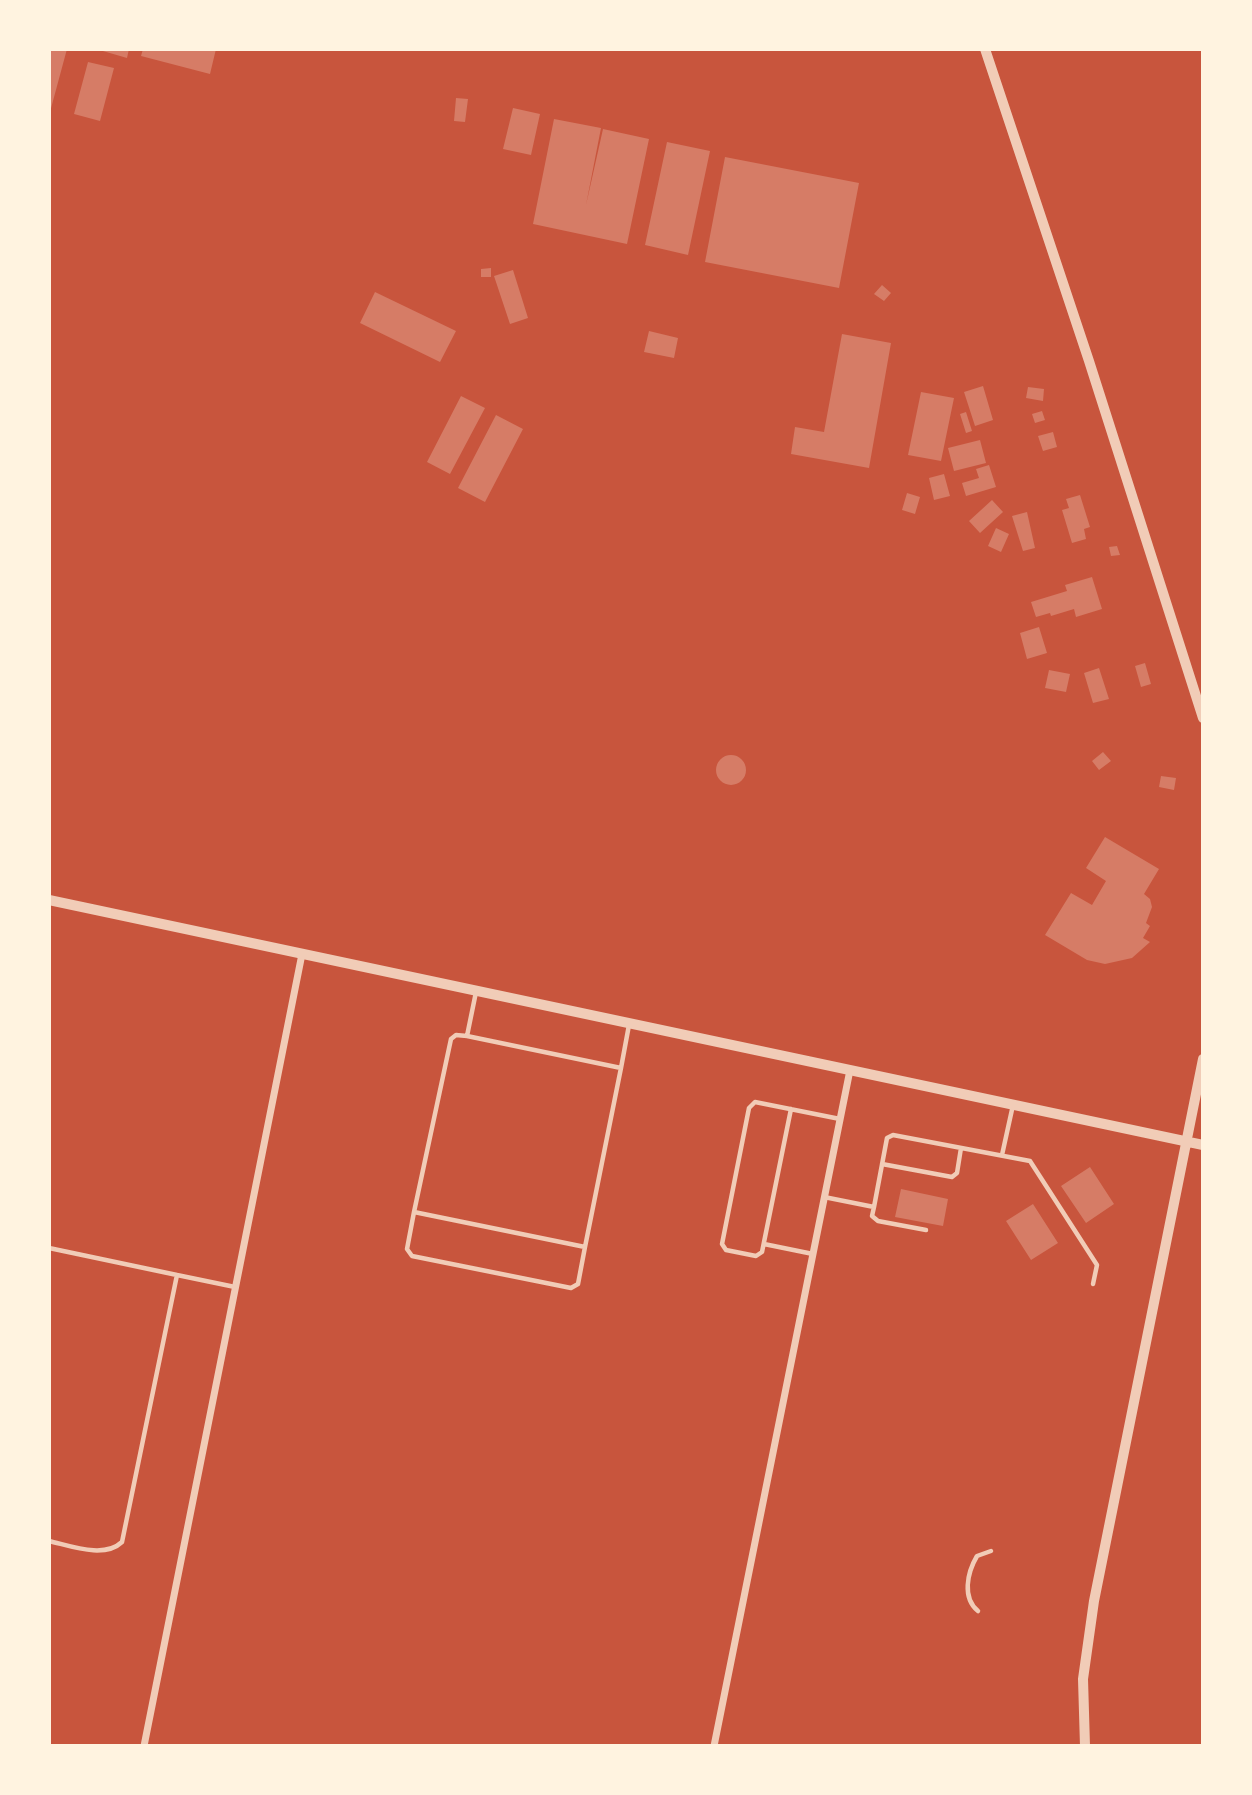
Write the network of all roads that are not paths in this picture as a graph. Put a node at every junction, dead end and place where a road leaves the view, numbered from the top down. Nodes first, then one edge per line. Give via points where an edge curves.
1 (985, 49) edge
2 (1202, 711) edge
3 (49, 900) edge
4 (302, 954) junction
5 (476, 991) junction
6 (630, 1024) junction
7 (467, 1036) junction
8 (1203, 1059) edge
9 (621, 1068) junction
10 (850, 1070) junction
11 (1013, 1105) junction
12 (791, 1109) junction
13 (840, 1119) junction
14 (1186, 1142) junction
15 (1203, 1145) edge
16 (961, 1148) junction
17 (1002, 1156) junction
18 (882, 1164) junction
19 (824, 1198) junction
20 (874, 1207) junction
21 (414, 1212) junction
22 (926, 1230) dead end
23 (764, 1244) junction
24 (585, 1247) junction
25 (49, 1248) edge
26 (813, 1254) junction
27 (177, 1275) junction
28 (1093, 1284) dead end
29 (236, 1287) junction
30 (49, 1541) edge
31 (991, 1551) dead end
32 (978, 1611) dead end
33 (144, 1746) edge
34 (713, 1746) edge
35 (1084, 1746) edge

1 - 2 street
3 - 4 street
4 - 5 street
4 - 29 street
5 - 6 street
5 - 7 lane
6 - 9 lane
6 - 10 street
7 - 9 lane
7 - 21 lane via 451,1039
8 - 14 street
9 - 24 lane
10 - 11 street
10 - 13 street
11 - 14 street
11 - 17 lane
12 - 13 lane
12 - 23 lane
12 - 23 lane via 755,1102 749,1108 722,1244 726,1250 756,1256
13 - 19 street
14 - 15 street
14 - 35 street via 1088,1637
16 - 17 lane
16 - 18 lane via 893,1135 887,1138
16 - 18 lane via 957,1173 952,1177
17 - 28 lane via 1030,1161 1097,1265
18 - 20 lane
19 - 20 lane
19 - 26 street
20 - 22 lane via 872,1216 878,1221
21 - 24 lane
21 - 24 lane via 407,1249 412,1256 570,1288 578,1284
23 - 26 lane
25 - 27 lane
26 - 34 street
27 - 29 lane
27 - 30 lane via 122,1542 102,1551
29 - 33 street
31 - 32 lane via 977,1556 972,1570 967,1595

